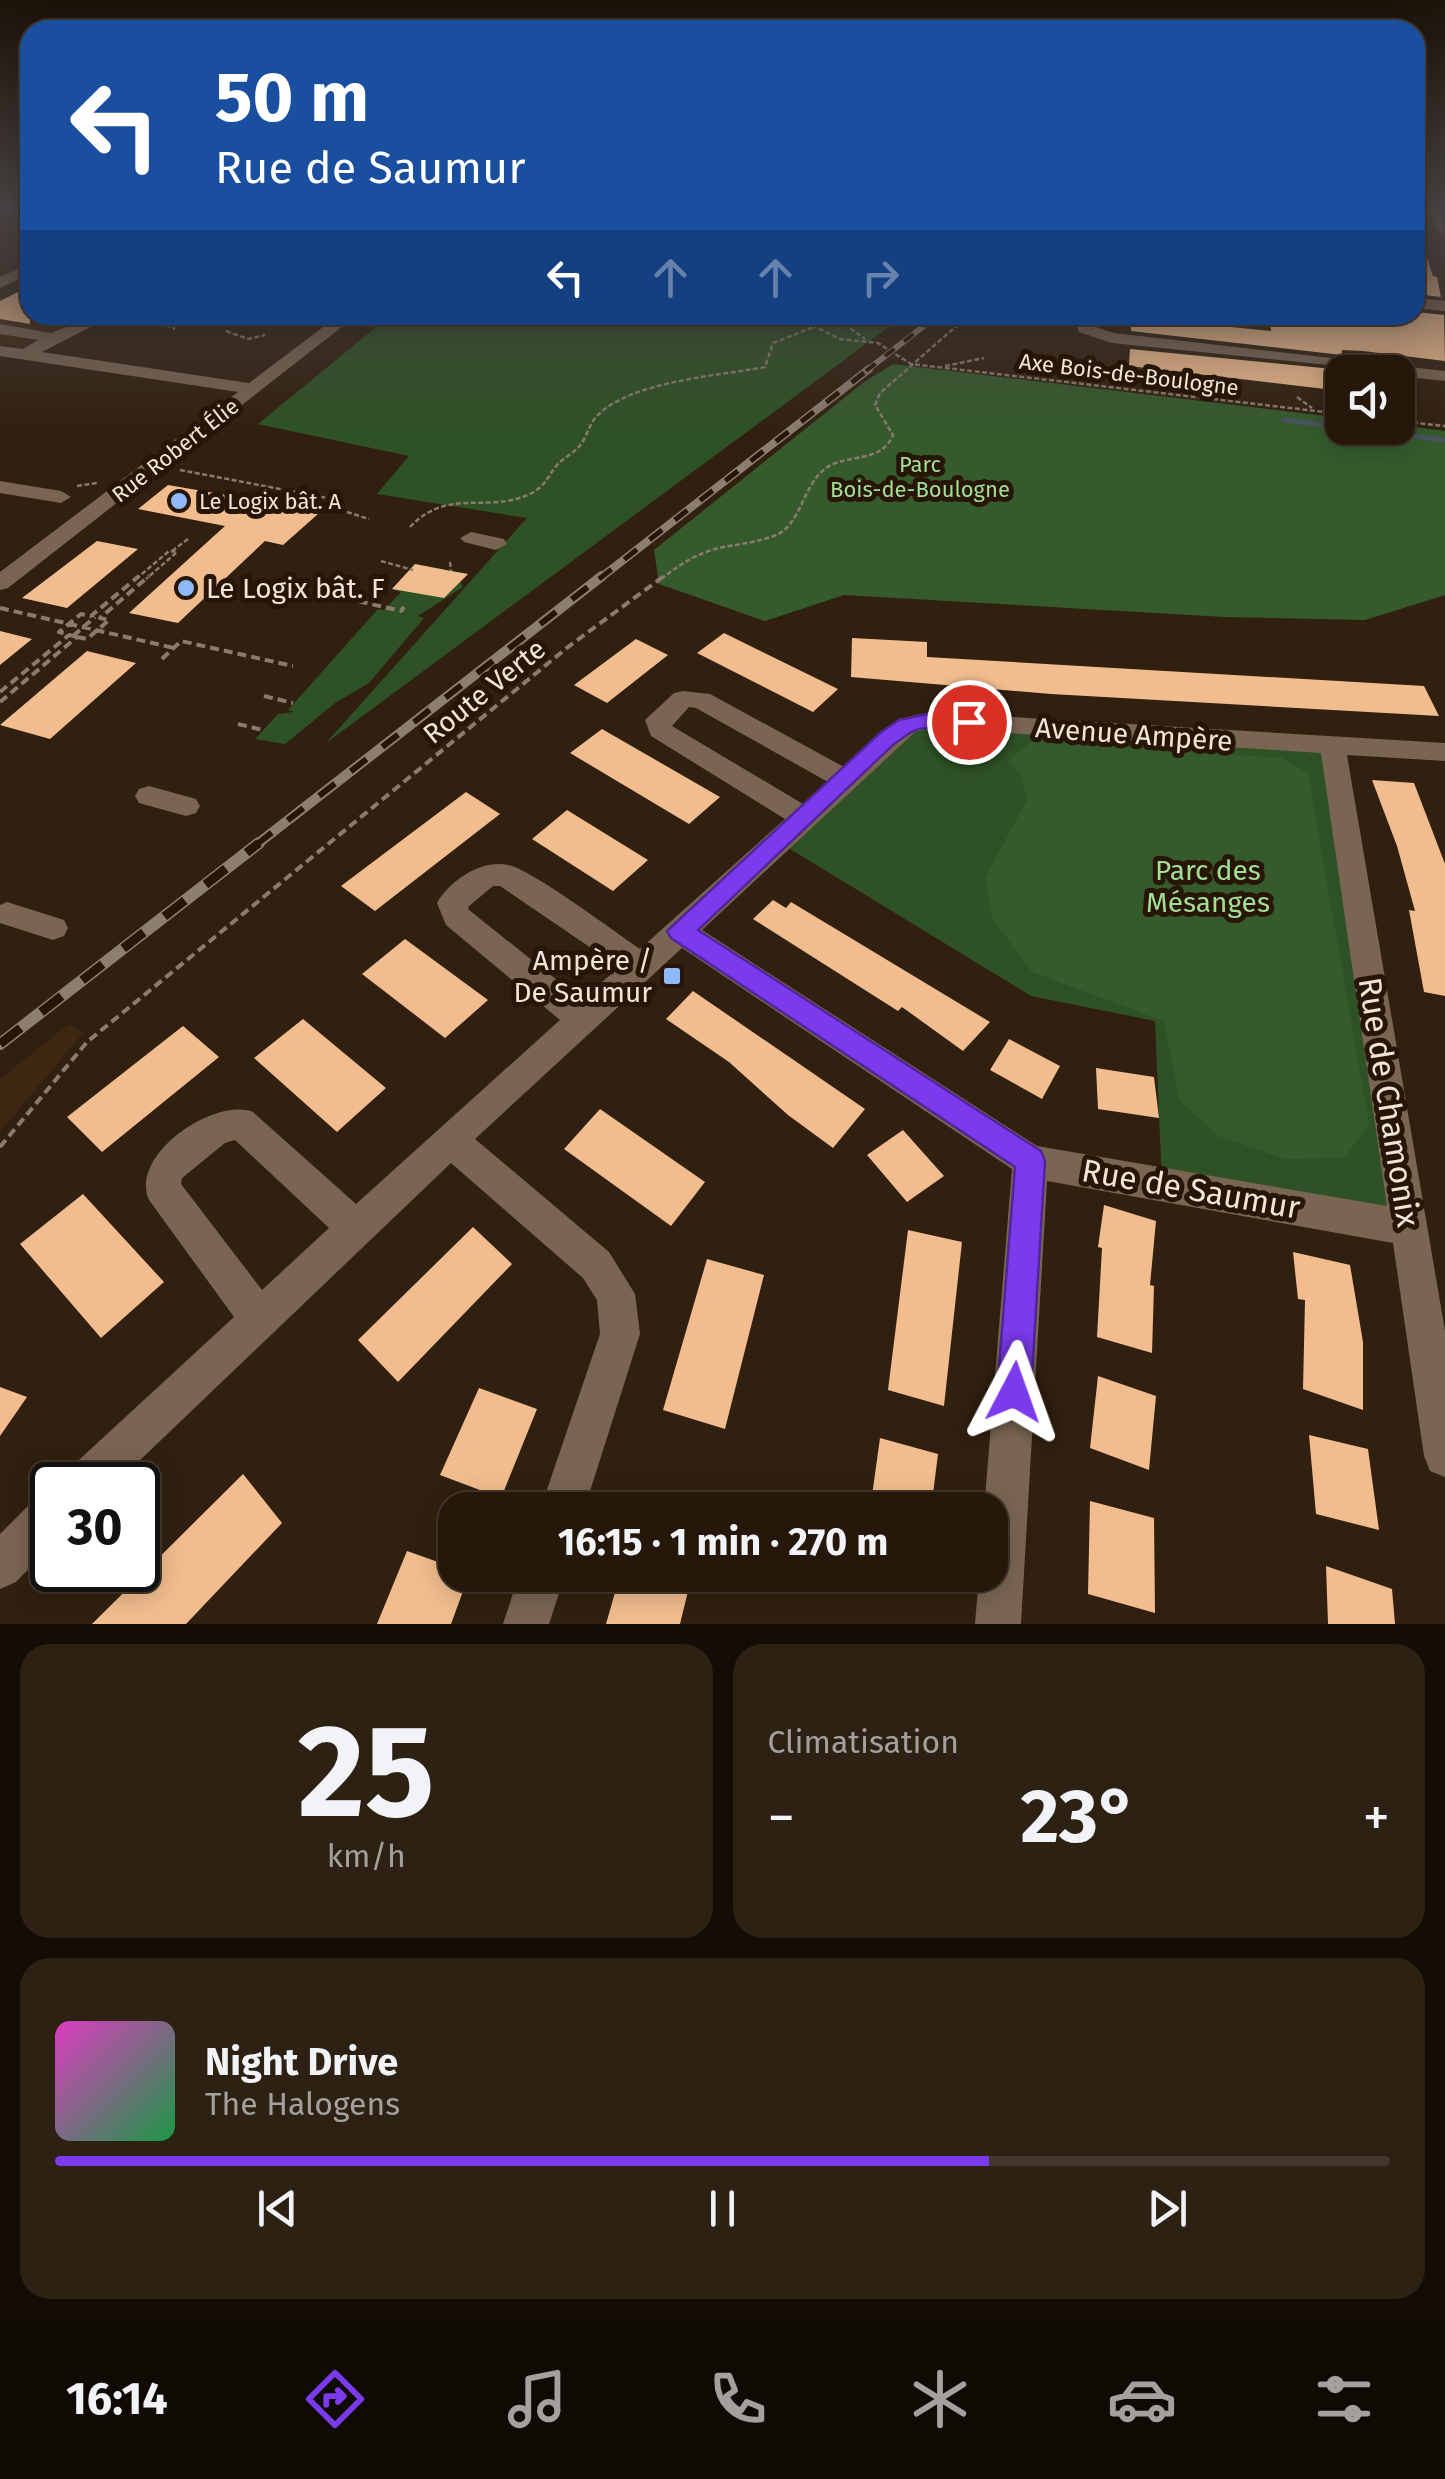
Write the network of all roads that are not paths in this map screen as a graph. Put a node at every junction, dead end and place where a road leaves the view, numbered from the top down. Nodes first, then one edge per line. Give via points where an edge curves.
1 (81, 325) edge
2 (336, 325) edge
3 (1085, 325) edge
4 (0, 329) edge
5 (53, 338) junction
6 (0, 352) edge
7 (26, 355) junction
8 (0, 366) edge
9 (1445, 376) edge
10 (245, 395) junction
11 (4, 491) edge
12 (65, 494) road end
13 (471, 538) dead end
14 (496, 544) dead end
15 (0, 583) edge
16 (1333, 748) junction
17 (1445, 752) edge
18 (844, 779) junction
19 (148, 796) dead end
20 (186, 806) dead end
21 (803, 817) junction
22 (7, 914) dead end
23 (53, 928) dead end
24 (680, 931) junction
25 (640, 965) junction
26 (582, 1018) junction
27 (450, 1140) junction
28 (1030, 1161) junction
29 (1409, 1228) junction
30 (356, 1229) junction
31 (260, 1320) junction
32 (1445, 1456) edge
33 (108, 1462) edge
34 (568, 1492) edge
35 (30, 1536) edge
36 (0, 1566) edge
37 (536, 1592) edge
38 (526, 1624) edge
39 (998, 1624) edge

1 - 5 street
2 - 10 street, Rue Robert Élie
3 - 9 street via 1112,338
4 - 5 street
5 - 7 street
6 - 7 street
7 - 10 street
8 - 10 street
10 - 15 street, Rue Robert Élie
11 - 12 street
13 - 14 street
16 - 17 street, Avenue Ampère
16 - 18 street, Avenue Ampère via 932,720 907,725
16 - 29 street, Rue de Chamonix
18 - 21 street, Avenue Ampère
18 - 21 street via 701,700 682,698 658,720 660,730
19 - 20 street
21 - 24 street, Avenue Ampère
22 - 23 street
24 - 25 street, Avenue Ampère
24 - 28 street, Rue de Saumur
25 - 26 street, Avenue Ampère
25 - 26 street via 506,876 487,875 452,903 457,916
26 - 27 street, Avenue Ampère
27 - 30 street, Avenue Ampère
27 - 34 street via 596,1265 616,1294 620,1334
28 - 29 street, Rue de Saumur
28 - 39 street
29 - 32 street, Rue de Chamonix
30 - 31 street, Avenue Ampère
30 - 31 street via 241,1124 216,1129 166,1169 162,1188
31 - 33 street, Avenue Ampère
35 - 36 street
37 - 38 street

